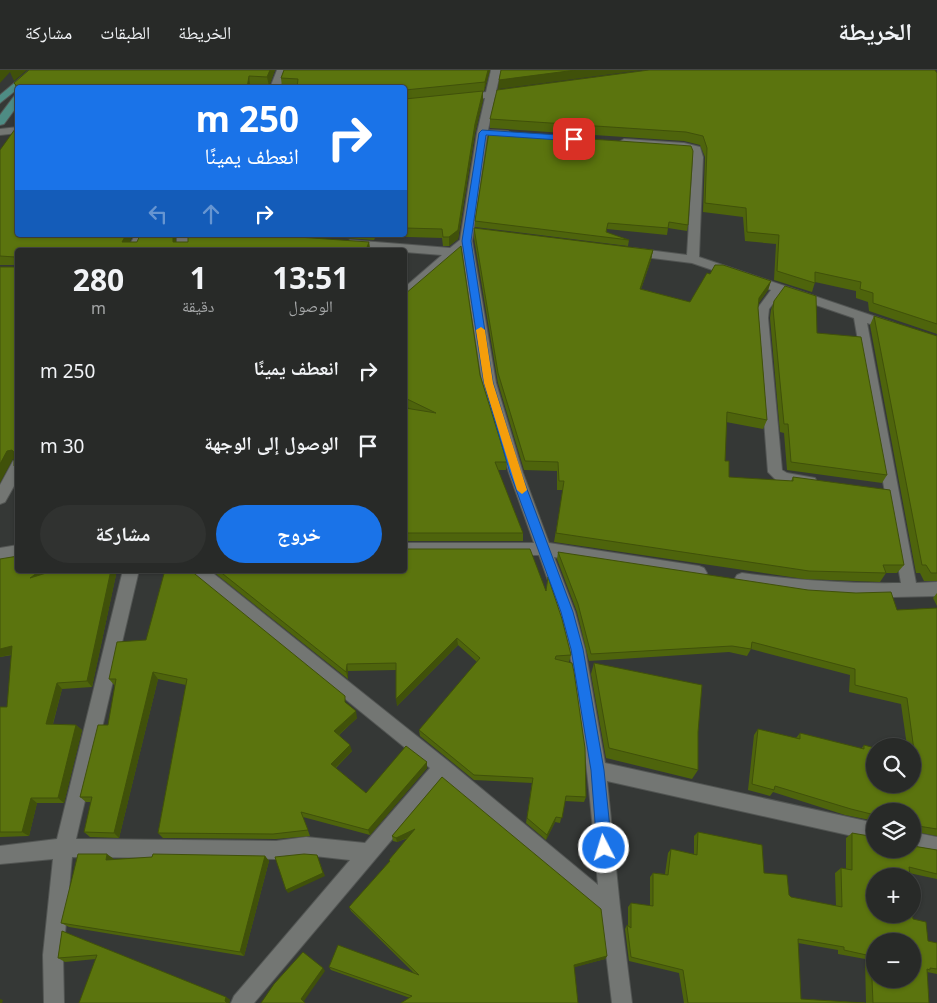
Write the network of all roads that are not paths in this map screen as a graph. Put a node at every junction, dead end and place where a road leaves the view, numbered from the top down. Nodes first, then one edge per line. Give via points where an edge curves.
1 (36, 70) edge
2 (282, 70) edge
3 (496, 70) edge
4 (28, 78) junction
5 (19, 85) edge
6 (24, 85) edge
7 (275, 85) edge
8 (15, 88) edge
9 (529, 90) edge
10 (491, 95) junction
11 (455, 98) edge
12 (0, 99) edge
13 (15, 101) edge
14 (0, 122) edge
15 (15, 130) edge
16 (0, 132) edge
17 (482, 133) junction
18 (521, 135) edge
19 (617, 141) edge
20 (470, 236) junction
21 (336, 243) edge
22 (400, 248) edge
23 (407, 249) edge
24 (625, 251) edge
25 (451, 252) junction
26 (693, 259) junction
27 (778, 288) junction
28 (407, 290) edge
29 (860, 316) junction
30 (903, 330) edge
31 (15, 470) edge
32 (826, 484) edge
33 (0, 498) edge
34 (407, 549) edge
35 (544, 549) junction
36 (15, 552) edge
37 (0, 554) edge
38 (130, 573) edge
39 (202, 573) edge
40 (711, 575) edge
41 (731, 578) edge
42 (937, 589) edge
43 (910, 590) junction
44 (442, 767) junction
45 (598, 770) junction
46 (866, 830) edge
47 (921, 843) edge
48 (937, 846) edge
49 (64, 848) junction
50 (369, 853) junction
51 (0, 855) edge
52 (610, 907) junction
53 (54, 1003) edge
54 (242, 1003) edge
55 (622, 1003) edge

1 - 4 main road
2 - 7 street
3 - 10 street
4 - 5 main road
4 - 6 main road
8 - 12 main road
9 - 10 street
10 - 11 street
10 - 17 street
13 - 14 main road
15 - 16 street
17 - 18 street
17 - 20 street
19 - 26 street via 696,149
20 - 25 street
20 - 35 street via 488,383
21 - 22 street
23 - 25 street
24 - 26 street
25 - 28 street
26 - 27 street
27 - 29 street
27 - 32 street via 763,309 762,318 775,472 778,477
29 - 30 street
29 - 43 street via 886,492
31 - 33 street
34 - 35 street
35 - 40 street
35 - 45 street via 577,649
36 - 37 street
38 - 49 street
39 - 44 street
41 - 43 street via 804,588
42 - 43 street
44 - 50 street
44 - 52 street
45 - 46 street
45 - 52 street
47 - 48 street
49 - 50 street via 276,850 306,846
49 - 51 street
49 - 53 street via 53,955
50 - 54 street
52 - 55 street

